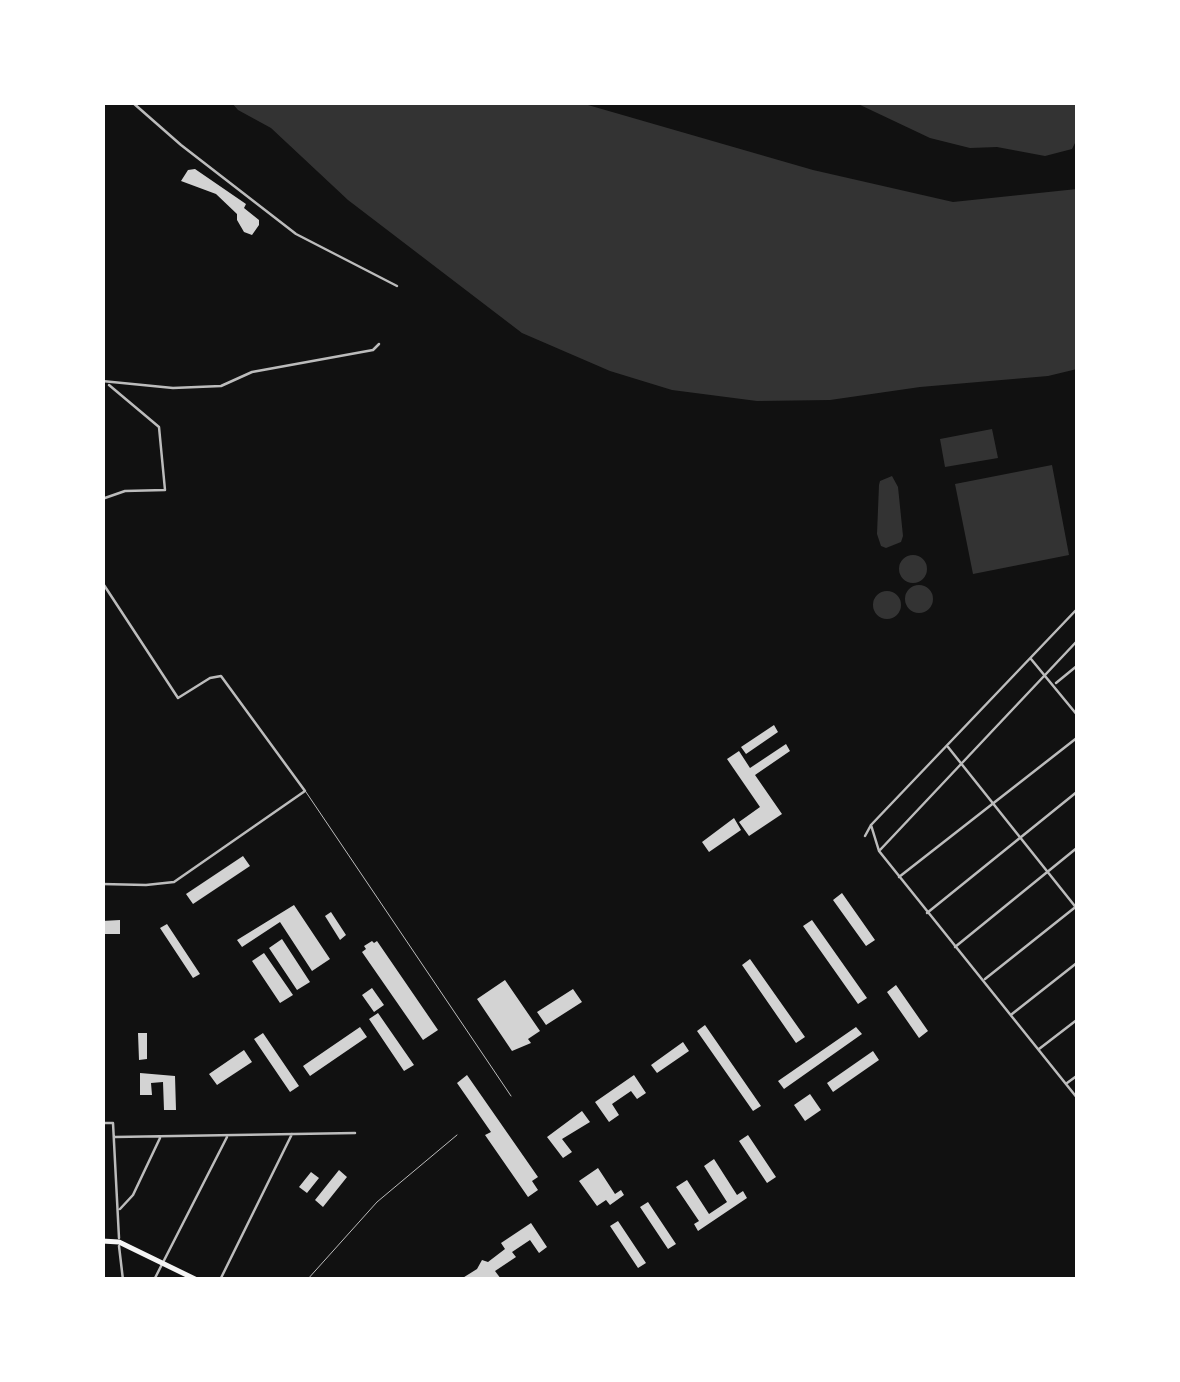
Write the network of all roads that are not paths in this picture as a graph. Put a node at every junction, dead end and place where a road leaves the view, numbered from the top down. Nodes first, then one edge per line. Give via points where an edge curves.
1 (132, 102) edge
2 (397, 286) dead end
3 (379, 344) dead end
4 (104, 382) edge
5 (102, 499) edge
6 (102, 582) edge
7 (1078, 608) edge
8 (1078, 640) edge
9 (1030, 658) junction
10 (1078, 665) edge
11 (1045, 674) junction
12 (1054, 684) junction
13 (1078, 716) edge
14 (1078, 737) edge
15 (947, 746) junction
16 (962, 765) junction
17 (1078, 791) edge
18 (305, 792) junction
19 (992, 802) junction
20 (870, 825) junction
21 (865, 836) dead end
22 (1019, 836) junction
23 (1078, 846) edge
24 (879, 851) junction
25 (1047, 871) junction
26 (899, 878) junction
27 (102, 884) edge
28 (1077, 907) edge
29 (927, 913) junction
30 (955, 947) junction
31 (1078, 962) edge
32 (983, 981) junction
33 (1011, 1015) junction
34 (1078, 1018) edge
35 (1038, 1050) junction
36 (1078, 1075) edge
37 (1066, 1084) junction
38 (511, 1096) dead end
39 (1078, 1099) edge
40 (102, 1123) edge
41 (355, 1133) dead end
42 (292, 1134) junction
43 (457, 1135) dead end
44 (161, 1136) junction
45 (227, 1136) junction
46 (115, 1137) junction
47 (119, 1210) junction
48 (102, 1241) edge
49 (119, 1242) junction
50 (163, 1263) junction
51 (123, 1280) edge
52 (154, 1280) edge
53 (196, 1280) edge
54 (220, 1280) edge
55 (307, 1280) edge

1 - 2 street via 296,234
3 - 4 street via 252,372 221,386
4 - 5 street via 159,426 165,490
6 - 18 street via 178,698 221,676
7 - 9 street
8 - 11 street
9 - 11 street
9 - 15 street
10 - 12 street
11 - 12 street
11 - 16 street
12 - 13 street
14 - 19 street
15 - 16 street
15 - 20 street
16 - 19 street
16 - 24 street
17 - 22 street
18 - 27 street via 174,882
18 - 38 lane
19 - 22 street
19 - 26 street
20 - 21 street
20 - 24 street
22 - 25 street
22 - 29 street
23 - 25 street
24 - 26 street
25 - 28 street
25 - 30 street
26 - 29 street
28 - 32 street
29 - 30 street
30 - 32 street
31 - 33 street
32 - 33 street
33 - 35 street
34 - 35 street
35 - 37 street
36 - 37 street
37 - 39 street
40 - 46 street via 113,1122
41 - 42 street
42 - 45 street
42 - 54 street
43 - 55 lane via 376,1202
44 - 45 street
44 - 46 street
44 - 47 street
45 - 50 street
46 - 47 street
47 - 49 street
48 - 49 main road
49 - 50 main road
49 - 51 street
50 - 52 street
50 - 53 main road

